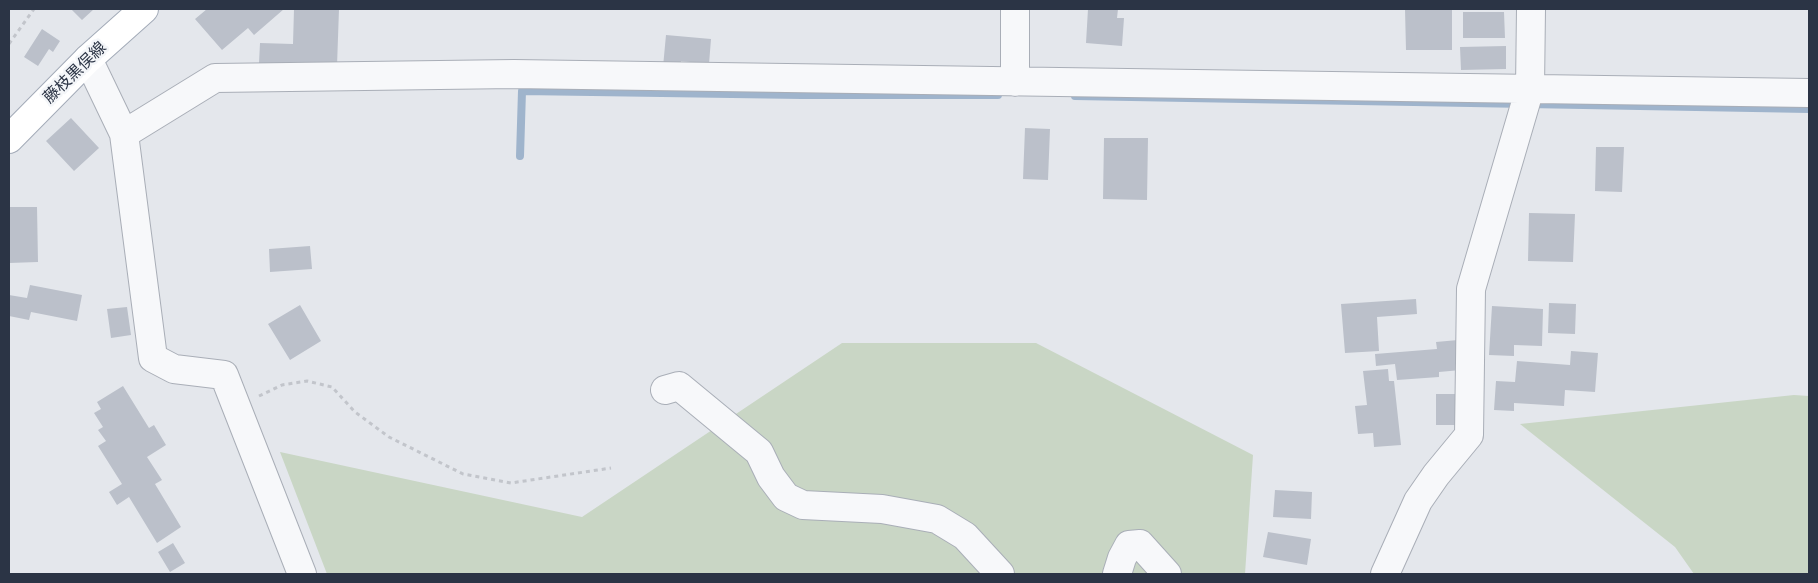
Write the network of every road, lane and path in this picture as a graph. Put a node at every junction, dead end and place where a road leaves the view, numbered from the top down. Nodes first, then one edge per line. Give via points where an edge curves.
1 (34, 9) edge
2 (144, 9) edge
3 (1015, 9) edge
4 (1531, 9) edge
5 (9, 44) edge
6 (88, 59) junction
7 (1015, 82) junction
8 (1530, 88) junction
9 (1809, 93) edge
10 (124, 134) junction
11 (9, 139) edge
12 (666, 390) dead end
13 (237, 407) junction
14 (611, 468) dead end
15 (302, 574) edge
16 (1000, 574) edge
17 (1117, 574) edge
18 (1167, 574) edge
19 (1385, 574) edge

1 - 5 path
2 - 6 main road, 藤枝黒俣線
3 - 7 street
4 - 8 street
6 - 10 street
6 - 11 main road, 藤枝黒俣線
7 - 8 street
7 - 10 street via 514,74 214,78
8 - 9 street
8 - 19 street via 1471,289 1469,435 1418,501
10 - 13 street via 153,358 174,369 224,375
12 - 16 street via 679,386 759,452 771,477 786,497 803,505 882,509 937,518 966,536
13 - 14 path via 282,385 307,381 332,387 355,412 389,437 463,474 511,483
13 - 15 street
17 - 18 street via 1129,545 1140,544

